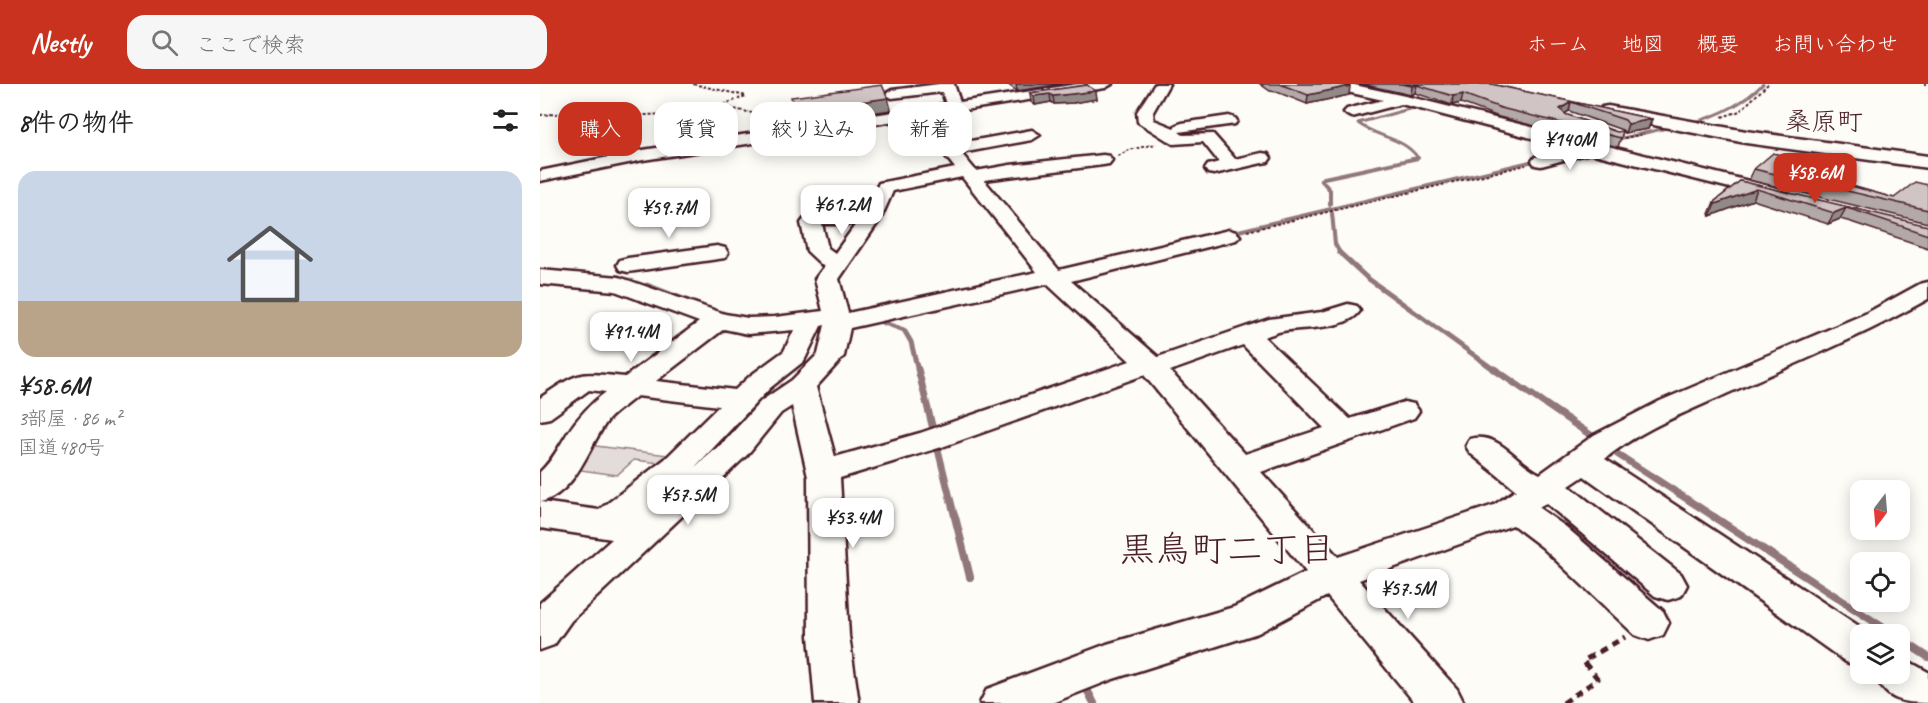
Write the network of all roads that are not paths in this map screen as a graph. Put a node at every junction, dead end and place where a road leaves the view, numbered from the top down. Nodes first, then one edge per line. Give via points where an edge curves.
1 (1105, 84) edge
2 (1162, 84) edge
3 (892, 94) dead end
4 (1373, 100) junction
5 (923, 102) edge
6 (1345, 104) edge
7 (972, 110) edge
8 (1595, 114) edge
9 (888, 122) edge
10 (991, 123) dead end
11 (972, 125) edge
12 (1235, 126) dead end
13 (1525, 131) junction
14 (1032, 135) dead end
15 (1008, 139) junction
16 (1495, 139) dead end
17 (1212, 147) junction
18 (1590, 148) junction
19 (962, 156) edge
20 (1262, 158) dead end
21 (1103, 160) road end
22 (1540, 161) road end
23 (1928, 162) edge
24 (969, 174) junction
25 (540, 176) edge
26 (1792, 197) edge
27 (871, 218) junction
28 (1229, 236) road end
29 (717, 253) dead end
30 (836, 265) junction
31 (626, 267) junction
32 (1053, 277) junction
33 (540, 278) edge
34 (1928, 289) edge
35 (1348, 311) dead end
36 (720, 321) junction
37 (828, 322) junction
38 (1248, 336) junction
39 (791, 364) junction
40 (1151, 366) junction
41 (631, 387) junction
42 (742, 400) junction
43 (540, 411) edge
44 (1404, 411) dead end
45 (1345, 431) junction
46 (1481, 446) dead end
47 (1584, 460) junction
48 (1239, 468) junction
49 (823, 472) junction
50 (540, 491) edge
51 (1529, 498) junction
52 (540, 515) edge
53 (604, 524) junction
54 (640, 535) junction
55 (1331, 575) junction
56 (1647, 577) dead end
57 (1649, 624) road end
58 (540, 633) edge
59 (1850, 644) edge
60 (837, 703) edge
61 (1002, 703) edge
62 (1442, 703) edge

1 - 7 street
2 - 17 street via 1145,112 1146,122
3 - 5 street via 909,94
4 - 6 street
4 - 6 street
4 - 13 street via 1400,100
8 - 23 highway via 1619,113 1681,126
9 - 25 street via 643,155
10 - 15 street
11 - 15 street
12 - 17 street
13 - 16 street
13 - 18 street
14 - 15 street
17 - 20 street
18 - 22 street
18 - 26 street
19 - 24 street
21 - 24 street
24 - 27 street via 886,188
24 - 32 street
27 - 30 street
27 - 30 street via 815,218 812,223 818,251
28 - 32 street
29 - 31 street via 684,255
30 - 37 street via 827,279
31 - 33 street
31 - 36 street
32 - 37 street
32 - 40 street
34 - 47 street via 1874,319 1670,408 1605,442
35 - 38 street via 1326,319 1278,324
36 - 37 street via 757,326
36 - 41 street
37 - 39 street
38 - 40 street
38 - 45 street
39 - 42 street via 760,382
39 - 49 street
39 - 54 street via 771,407 736,448
40 - 48 street
40 - 49 street
41 - 42 street
41 - 43 street via 584,381
41 - 50 street via 600,411 562,470
42 - 53 street via 676,467
44 - 45 street
45 - 48 street
46 - 51 street via 1525,481
47 - 51 street
47 - 59 street via 1787,610
48 - 55 street
49 - 60 street via 829,636
51 - 55 street via 1506,514
51 - 56 street via 1558,495
51 - 57 street via 1554,537
52 - 53 street
53 - 54 street
54 - 58 street via 557,610
55 - 61 street via 1244,621 1107,662
55 - 62 street

